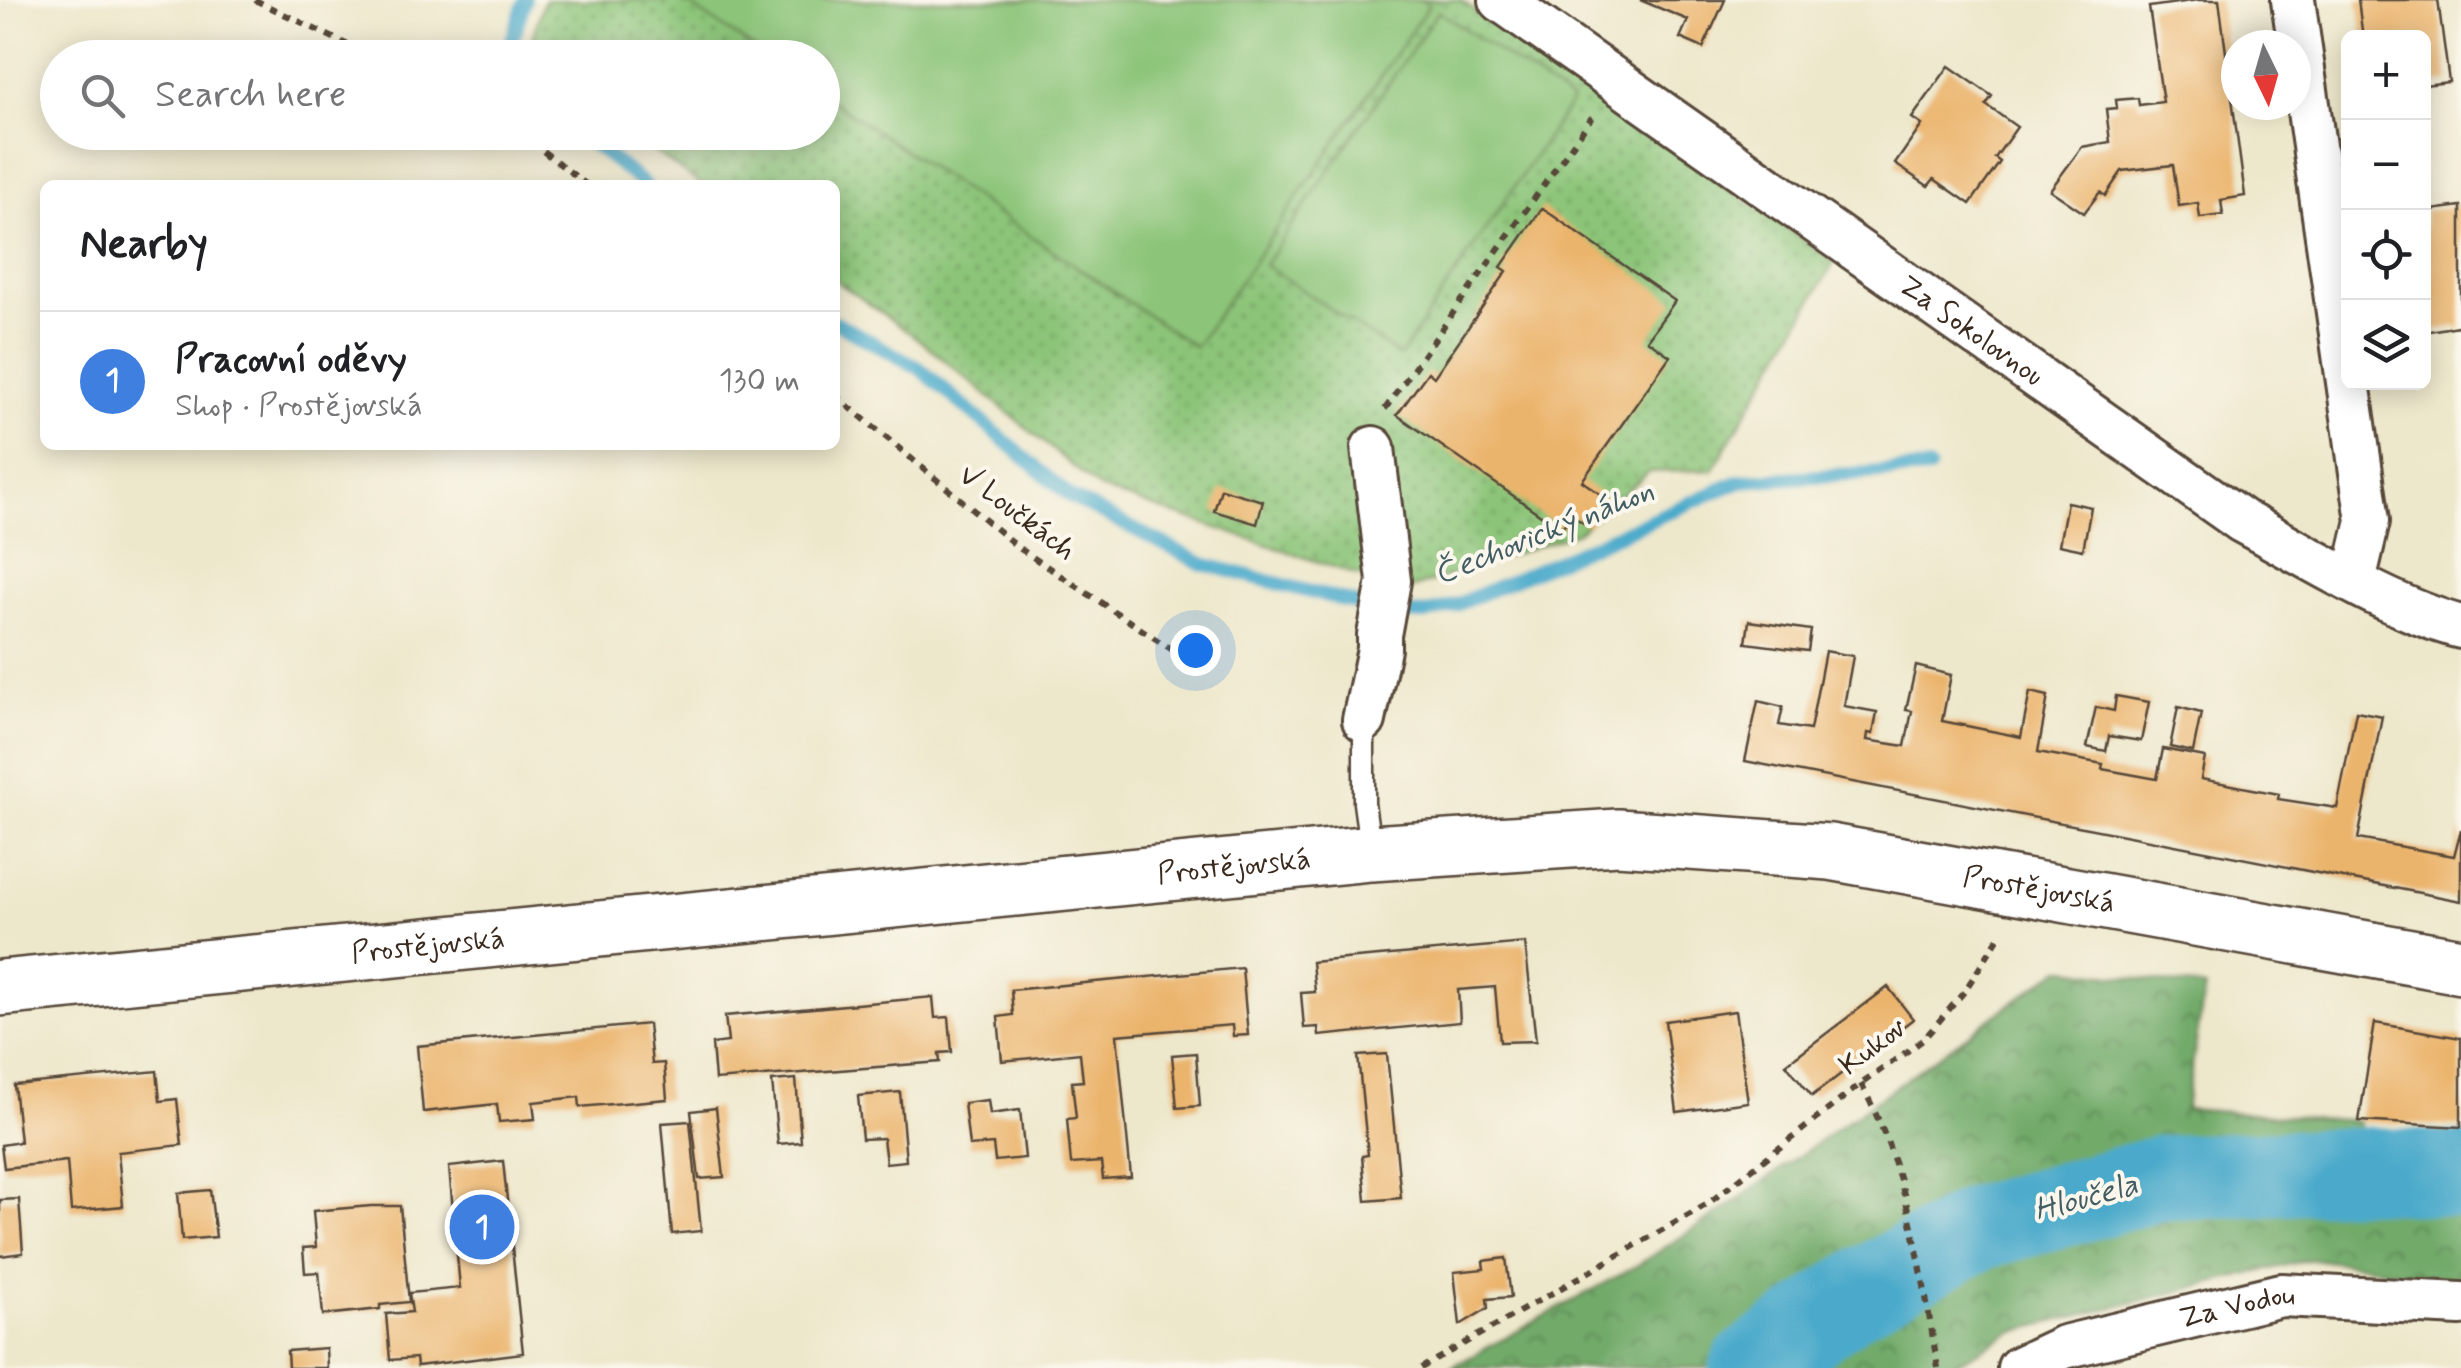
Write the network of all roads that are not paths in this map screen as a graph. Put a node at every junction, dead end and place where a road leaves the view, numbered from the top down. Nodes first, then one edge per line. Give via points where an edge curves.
1 (1501, 0) edge
2 (2292, 0) edge
3 (1373, 448) road end
4 (2354, 581) junction
5 (2461, 627) edge
6 (1364, 720) joint
7 (1371, 853) junction
8 (2461, 966) edge
9 (0, 988) edge
10 (2461, 1304) edge
11 (2019, 1368) edge

1 - 4 street, Za Sokolovnou via 2242,521
2 - 4 street via 2368,521
3 - 6 street via 1389,581
4 - 5 street, Za Sokolovnou
6 - 7 lane
7 - 8 main road, Prostějovská via 1618,837 1830,852
7 - 9 main road, Prostějovská
10 - 11 street, Za Vodou via 2282,1296 2064,1347

